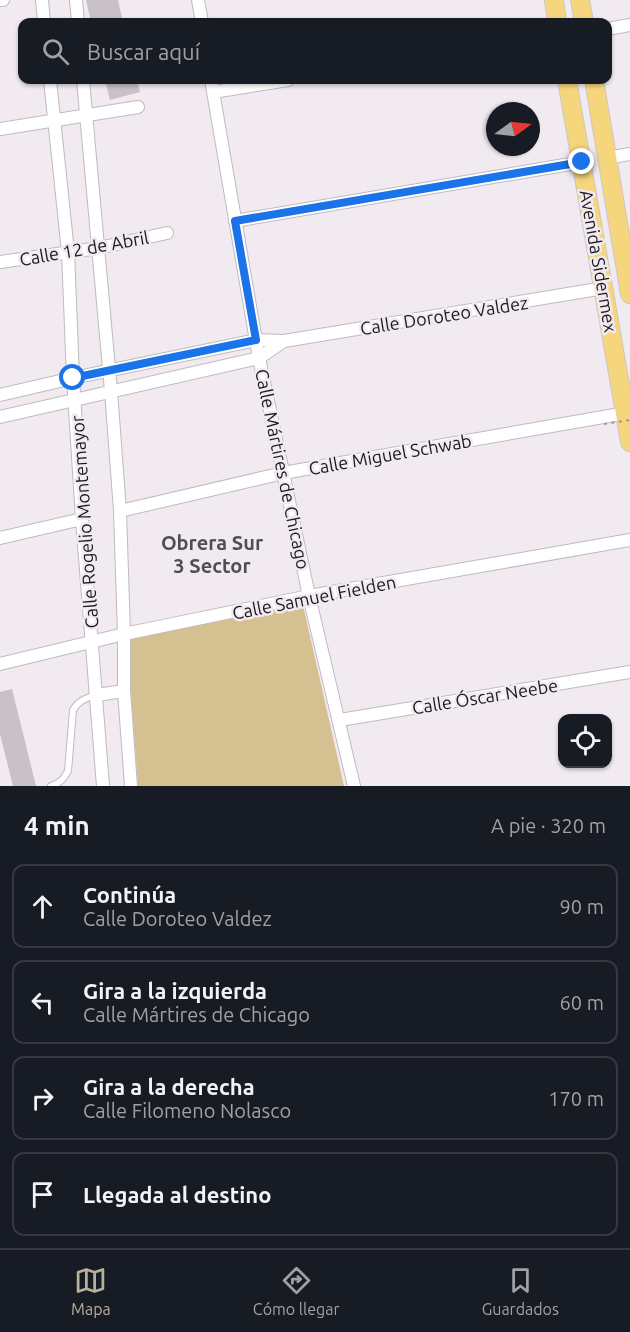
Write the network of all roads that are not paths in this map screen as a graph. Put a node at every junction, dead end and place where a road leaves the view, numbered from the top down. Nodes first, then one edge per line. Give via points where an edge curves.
1 (42, 0) edge
2 (76, 0) edge
3 (198, 0) edge
4 (554, 0) edge
5 (580, 0) edge
6 (44, 18) edge
7 (78, 18) edge
8 (201, 18) edge
9 (556, 18) edge
10 (583, 18) edge
11 (630, 26) edge
12 (612, 28) edge
13 (50, 84) edge
14 (83, 84) edge
15 (237, 84) edge
16 (568, 84) edge
17 (595, 84) edge
18 (212, 86) edge
19 (138, 107) dead end
20 (87, 115) junction
21 (54, 119) junction
22 (0, 129) edge
23 (630, 154) edge
24 (607, 159) junction
25 (582, 162) junction
26 (235, 221) junction
27 (167, 233) dead end
28 (99, 248) junction
29 (68, 252) junction
30 (0, 262) edge
31 (629, 287) edge
32 (604, 288) junction
33 (256, 340) junction
34 (284, 341) junction
35 (259, 358) junction
36 (109, 371) junction
37 (73, 378) junction
38 (111, 391) junction
39 (0, 395) edge
40 (75, 399) junction
41 (0, 417) edge
42 (628, 417) edge
43 (630, 442) edge
44 (283, 473) junction
45 (120, 511) junction
46 (82, 519) junction
47 (0, 538) edge
48 (630, 540) edge
49 (309, 596) junction
50 (124, 634) junction
51 (92, 642) junction
52 (0, 664) edge
53 (630, 672) edge
54 (124, 691) junction
55 (96, 695) junction
56 (340, 720) junction
57 (51, 786) edge
58 (103, 786) edge
59 (130, 786) edge
60 (354, 786) edge

1 - 6 street
2 - 7 street
3 - 8 street
4 - 9 main road
5 - 10 main road
11 - 12 street
13 - 21 street, Calle Rogelio Montemayor
14 - 20 street, Calle Rogelio Montemayor
15 - 18 street
16 - 25 main road, Avenida Sidermex
17 - 24 main road, Avenida Sidermex
18 - 26 street, Calle Mártires de Chicago
19 - 20 street
20 - 21 street
20 - 28 street, Calle Rogelio Montemayor
21 - 22 street
21 - 29 street, Calle Rogelio Montemayor
23 - 24 street
24 - 31 main road, Avenida Sidermex
25 - 26 street
25 - 32 main road, Avenida Sidermex
26 - 33 street, Calle Mártires de Chicago
27 - 28 street, Calle 12 de Abril
28 - 29 street, Calle 12 de Abril
28 - 36 street, Calle Rogelio Montemayor
29 - 30 street, Calle 12 de Abril
29 - 37 street, Calle Rogelio Montemayor
32 - 34 street, Calle Doroteo Valdez
32 - 42 main road, Avenida Sidermex
33 - 34 street, Calle Doroteo Valdez
33 - 35 street, Calle Mártires de Chicago
33 - 36 street, Calle Doroteo Valdez
34 - 35 street, Calle Doroteo Valdez
35 - 38 street, Calle Doroteo Valdez
35 - 44 street, Calle Mártires de Chicago
36 - 37 street, Calle Doroteo Valdez
36 - 38 street, Calle Rogelio Montemayor
37 - 39 street, Calle Doroteo Valdez
37 - 40 street, Calle Rogelio Montemayor
38 - 40 street, Calle Doroteo Valdez
38 - 45 street, Calle Rogelio Montemayor
40 - 41 street, Calle Doroteo Valdez
40 - 46 street, Calle Rogelio Montemayor
42 - 43 main road, Avenida Sidermex
42 - 44 street, Calle Miguel Schwab
44 - 45 street, Calle Miguel Schwab
44 - 49 street, Calle Mártires de Chicago
45 - 50 street, Calle Rogelio Montemayor
46 - 47 street
46 - 51 street, Calle Rogelio Montemayor
48 - 49 street, Calle Samuel Fielden
49 - 50 street, Calle Samuel Fielden
49 - 56 street, Calle Mártires de Chicago
50 - 51 street, Calle Samuel Fielden
50 - 54 street, Calle Rogelio Montemayor
51 - 52 street, Calle Samuel Fielden
51 - 55 street, Calle Rogelio Montemayor
53 - 56 street, Calle Óscar Neebe
54 - 55 street
54 - 59 street, Calle Rogelio Montemayor
55 - 57 lane via 73,710 68,771
55 - 58 street, Calle Rogelio Montemayor
56 - 60 street, Calle Mártires de Chicago

